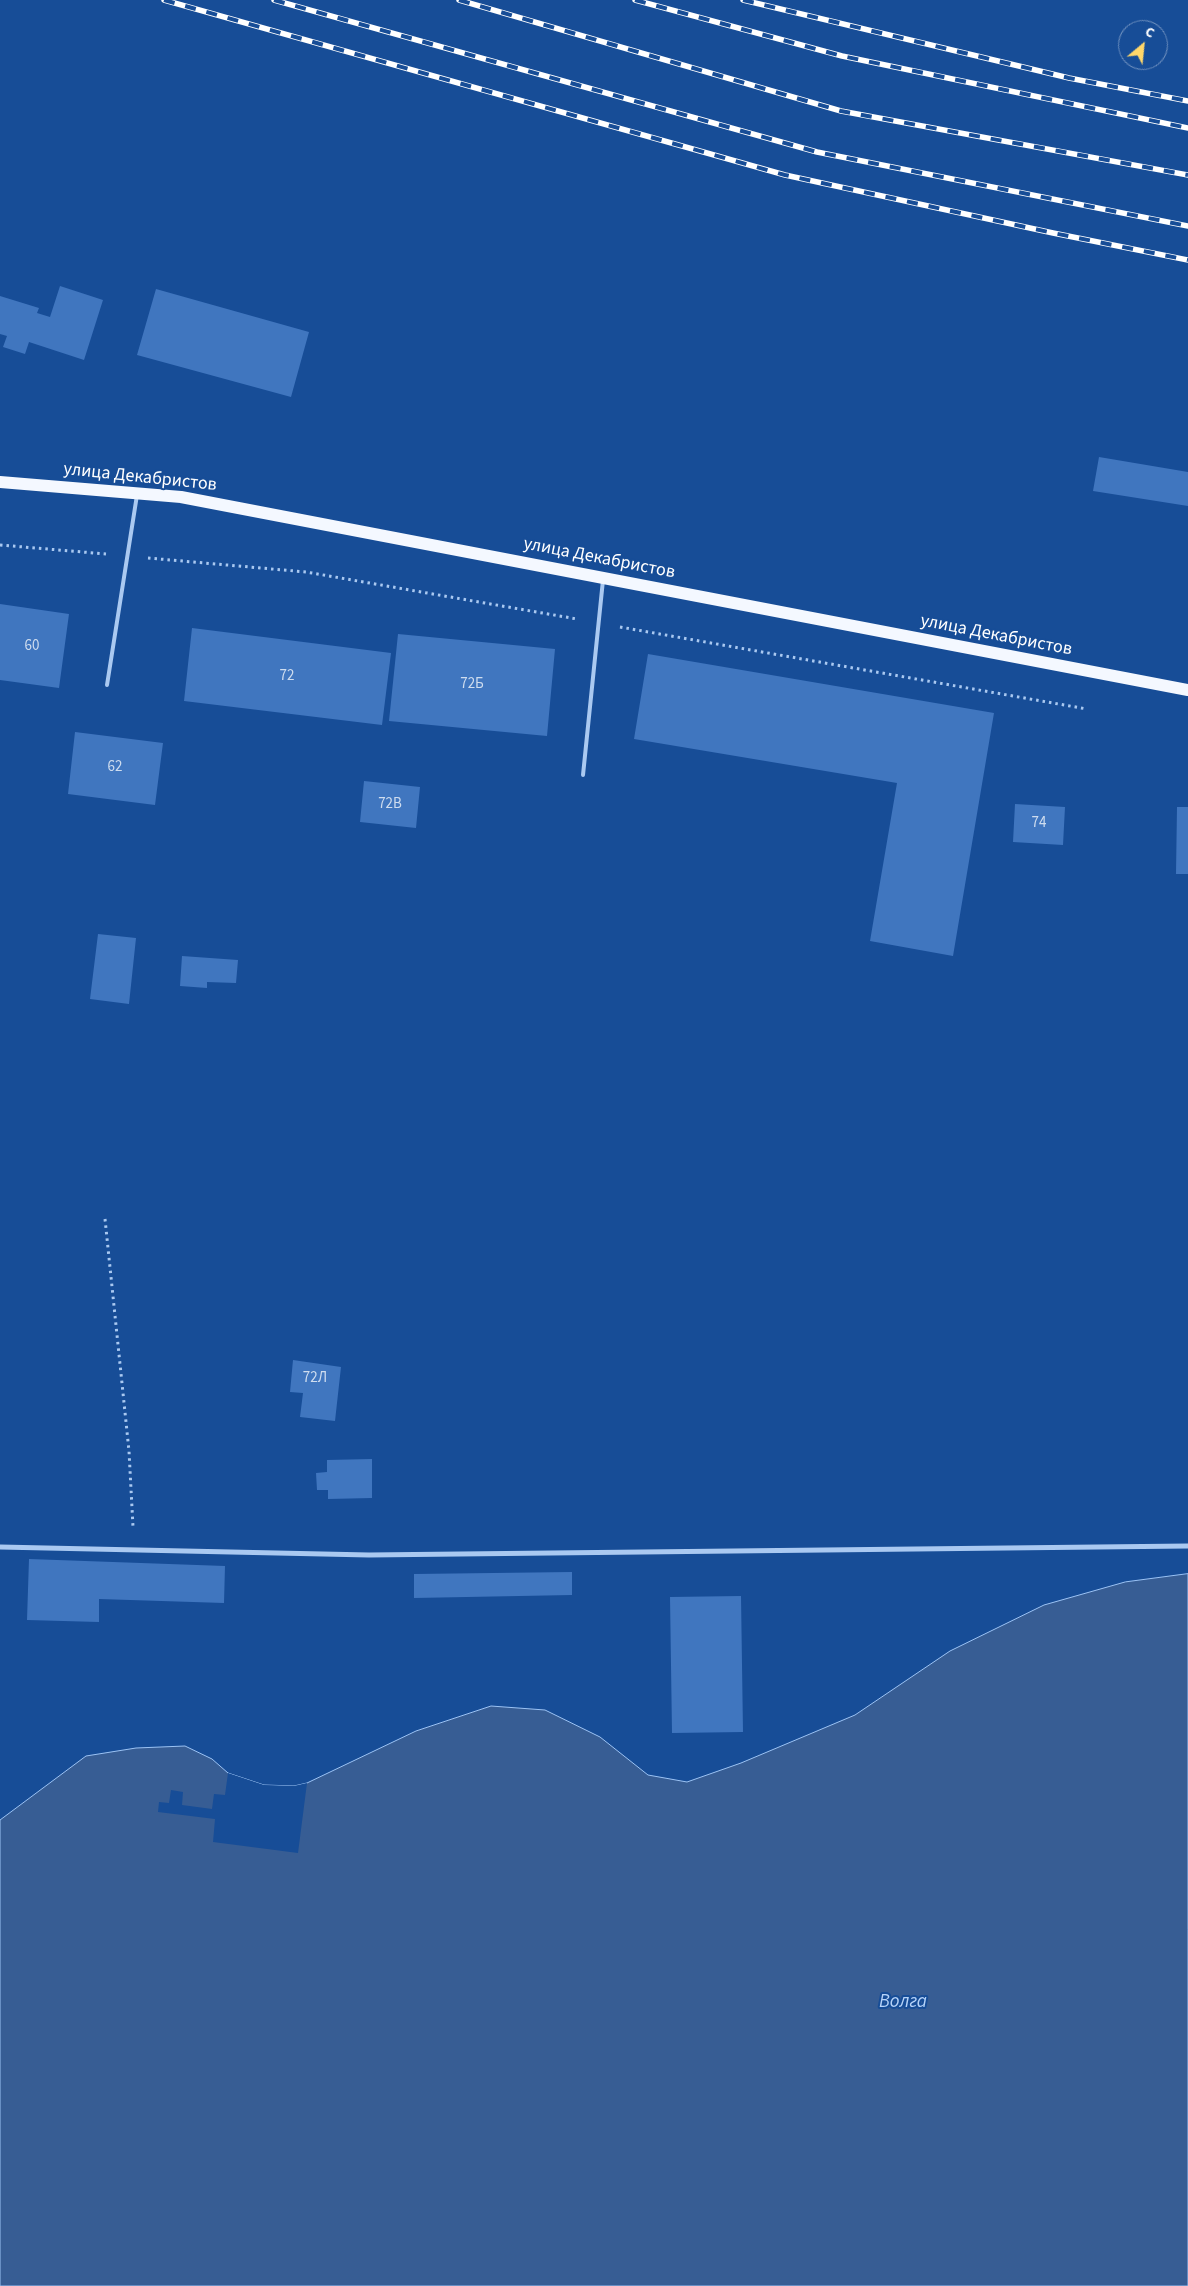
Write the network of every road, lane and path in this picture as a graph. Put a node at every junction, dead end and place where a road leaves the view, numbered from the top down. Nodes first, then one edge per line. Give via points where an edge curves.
1 (0, 482) edge
2 (137, 493) junction
3 (0, 545) edge
4 (128, 556) junction
5 (604, 578) junction
6 (599, 623) junction
7 (107, 685) dead end
8 (1188, 690) edge
9 (1087, 709) dead end
10 (584, 775) dead end
11 (105, 1219) dead end
12 (1188, 1546) edge
13 (0, 1547) edge
14 (134, 1550) junction

1 - 2 main road, улица Декабристов
2 - 4 lane
2 - 5 main road, улица Декабристов via 181,497
3 - 4 path
4 - 6 path via 306,572
4 - 7 lane
5 - 6 lane
5 - 8 main road, улица Декабристов
6 - 9 path
6 - 10 lane
11 - 14 path via 129,1451
12 - 14 street via 369,1555
13 - 14 street

